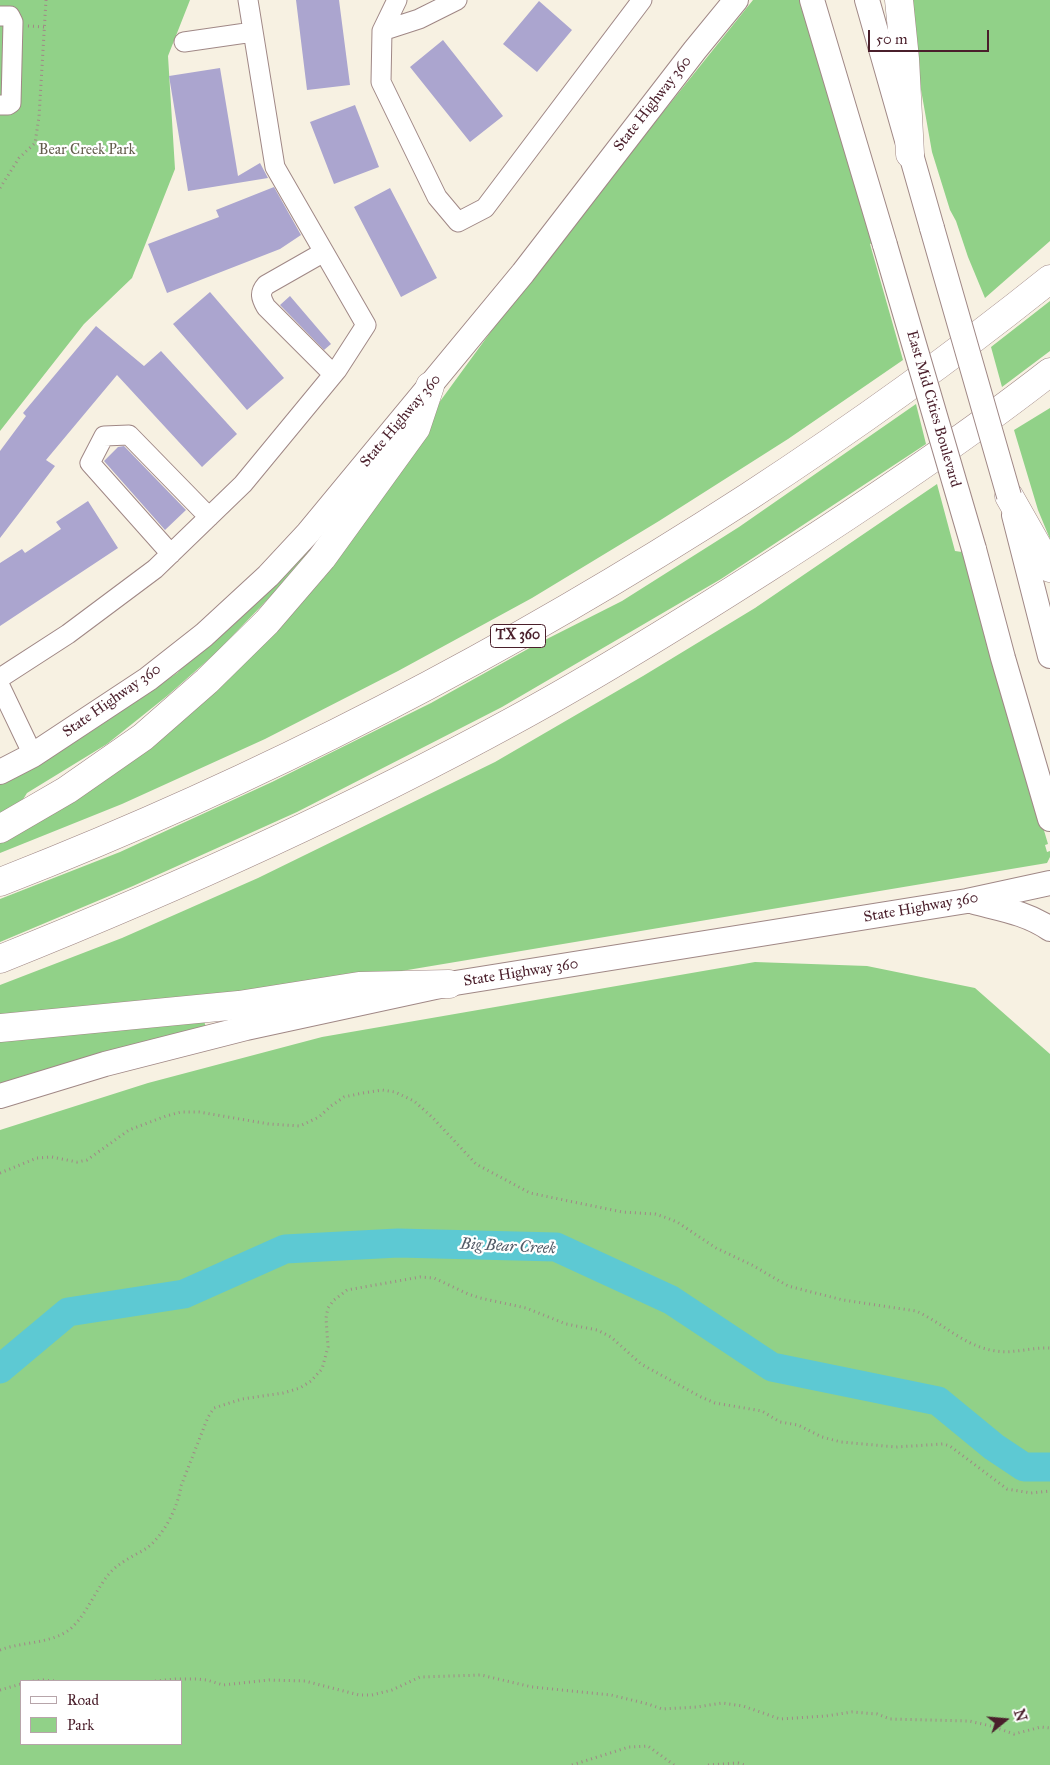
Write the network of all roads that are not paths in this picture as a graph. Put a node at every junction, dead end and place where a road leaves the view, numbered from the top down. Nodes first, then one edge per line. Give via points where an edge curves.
1 (248, 0) edge
2 (397, 0) edge
3 (457, 0) edge
4 (642, 0) edge
5 (713, 0) edge
6 (736, 0) edge
7 (812, 0) edge
8 (867, 0) edge
9 (899, 0) edge
10 (0, 16) edge
11 (382, 30) junction
12 (253, 32) junction
13 (184, 42) dead end
14 (695, 50) junction
15 (0, 105) edge
16 (910, 154) junction
17 (324, 252) junction
18 (1050, 263) edge
19 (1050, 279) edge
20 (997, 322) junction
21 (1050, 372) edge
22 (333, 374) junction
23 (430, 386) junction
24 (1050, 389) edge
25 (1000, 411) junction
26 (1009, 496) junction
27 (209, 517) junction
28 (170, 554) junction
29 (1050, 568) edge
30 (1050, 656) edge
31 (0, 678) edge
32 (0, 686) edge
33 (33, 755) junction
34 (0, 772) edge
35 (1050, 819) edge
36 (0, 829) edge
37 (0, 882) edge
38 (1050, 884) edge
39 (967, 901) junction
40 (1050, 929) edge
41 (0, 959) edge
42 (449, 984) junction
43 (0, 1028) edge
44 (0, 1096) edge

1 - 12 lane
2 - 11 lane
3 - 11 lane via 419,18
4 - 11 lane via 485,208 458,222 437,197 381,82
5 - 14 main road
6 - 14 main road, State Highway 360
7 - 35 main road, East Mid Cities Boulevard, bridge
8 - 16 main road
9 - 16 highway
10 - 15 lane via 10,16 13,22 11,103
12 - 13 lane
12 - 17 lane via 275,166
14 - 23 main road, State Highway 360 via 523,273
16 - 26 main road, bridge
17 - 22 lane via 366,325
17 - 22 lane via 266,285 261,291 261,299
18 - 20 highway
19 - 20 highway, TX 360
20 - 37 highway, TX 360 via 791,468 608,584 507,643 297,752 81,851
21 - 25 highway
22 - 27 lane via 243,484
23 - 33 main road, State Highway 360 via 308,533 268,576 204,635 148,679
23 - 36 highway via 416,428 322,558 267,622 208,681 143,736 67,790
24 - 25 highway
25 - 41 highway via 816,538 611,666 512,722 407,777 193,879
26 - 29 highway
26 - 30 main road
27 - 28 lane
27 - 28 lane via 128,435 104,436 90,463
28 - 31 lane via 155,569 68,634
32 - 33 lane
33 - 34 main road, State Highway 360
38 - 39 main road, State Highway 360
39 - 40 main road via 1021,913
39 - 42 main road, State Highway 360
42 - 43 highway via 359,986 239,1005
42 - 44 main road, State Highway 360 via 246,1028 105,1064

